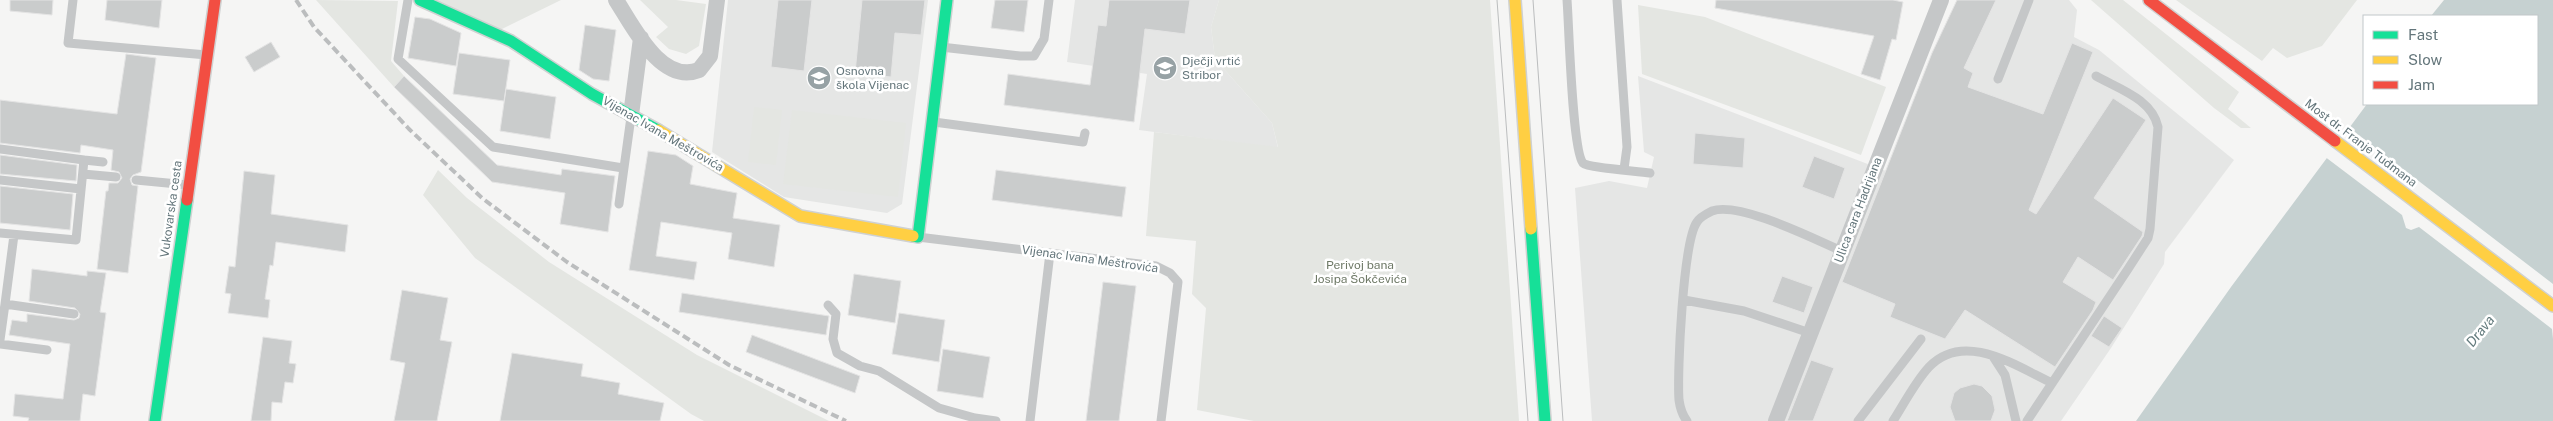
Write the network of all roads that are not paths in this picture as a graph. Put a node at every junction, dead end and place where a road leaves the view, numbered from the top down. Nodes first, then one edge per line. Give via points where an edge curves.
1 (73, 0) edge
2 (215, 0) edge
3 (408, 0) edge
4 (420, 0) edge
5 (616, 0) edge
6 (717, 0) edge
7 (947, 0) edge
8 (1049, 0) edge
9 (1515, 0) edge
10 (1567, 0) edge
11 (1617, 0) edge
12 (1941, 0) edge
13 (2029, 0) edge
14 (2151, 1) edge
15 (641, 38) junction
16 (940, 47) junction
17 (207, 55) junction
18 (2096, 76) dead end
19 (1998, 79) dead end
20 (632, 115) junction
21 (931, 121) junction
22 (1085, 134) dead end
23 (0, 149) edge
24 (84, 160) junction
25 (103, 162) dead end
26 (623, 168) junction
27 (1624, 168) junction
28 (83, 174) junction
29 (1650, 174) dead end
30 (116, 178) dead end
31 (0, 180) edge
32 (136, 180) dead end
33 (188, 185) junction
34 (81, 189) junction
35 (619, 204) dead end
36 (0, 233) edge
37 (14, 234) junction
38 (918, 237) junction
39 (1842, 250) junction
40 (1050, 253) junction
41 (1684, 300) junction
42 (4, 304) junction
43 (828, 305) dead end
44 (2553, 306) edge
45 (74, 314) dead end
46 (1810, 333) junction
47 (1921, 339) dead end
48 (0, 340) edge
49 (0, 344) edge
50 (47, 350) dead end
51 (1992, 356) junction
52 (2052, 383) junction
53 (155, 421) edge
54 (996, 421) edge
55 (1030, 421) edge
56 (1162, 421) edge
57 (1545, 421) edge
58 (1687, 421) edge
59 (1776, 421) edge
60 (1858, 421) edge
61 (1893, 421) edge
62 (2016, 421) edge
63 (2027, 421) edge

1 - 17 lane via 68,42
2 - 17 main road, Vukovarska cesta
3 - 26 lane via 398,59 493,148
4 - 20 main road, Vijenac Ivana Meštrovića via 511,41 592,94
5 - 15 street
6 - 15 street via 710,56 699,70 683,73 662,64
7 - 16 main road
8 - 16 lane via 1044,40 1034,56
9 - 57 main road
10 - 27 lane via 1580,156 1583,163 1592,168
11 - 27 lane via 1626,147
12 - 39 street, Ulica cara Hadrijana
13 - 19 lane
14 - 44 main road, Most dr. Franje Tuđmana
15 - 20 street
16 - 21 main road
17 - 33 main road, Vukovarska cesta
18 - 52 lane via 2147,105 2155,116 2158,127 2150,229 2148,238
20 - 26 lane
20 - 38 main road, Vijenac Ivana Meštrovića via 800,216
21 - 22 lane via 1083,142
21 - 38 main road
23 - 24 lane
24 - 25 lane
24 - 28 lane
26 - 35 lane
27 - 29 lane
28 - 30 lane
28 - 34 lane
31 - 34 lane
32 - 33 lane
33 - 53 main road, Vukovarska cesta
34 - 37 lane via 76,240
36 - 37 lane
37 - 42 lane
38 - 40 lane, Vijenac Ivana Meštrovića
39 - 41 lane via 1746,212 1728,208 1712,211 1697,221 1688,247
39 - 46 street, Ulica cara Hadrijana
40 - 55 lane
40 - 56 lane, Vijenac Ivana Meštrovića via 1156,266 1170,273 1178,282
41 - 46 lane via 1744,311
41 - 58 lane via 1678,376 1679,402
42 - 45 lane
42 - 48 lane
43 - 54 lane via 836,314 833,339 837,353 860,366 879,371 939,408
46 - 59 street, Ulica cara Hadrijana
47 - 60 lane
49 - 50 lane
51 - 52 lane
51 - 61 lane via 1970,350 1955,351 1942,357 1929,368
51 - 62 lane via 2005,375
52 - 63 lane

